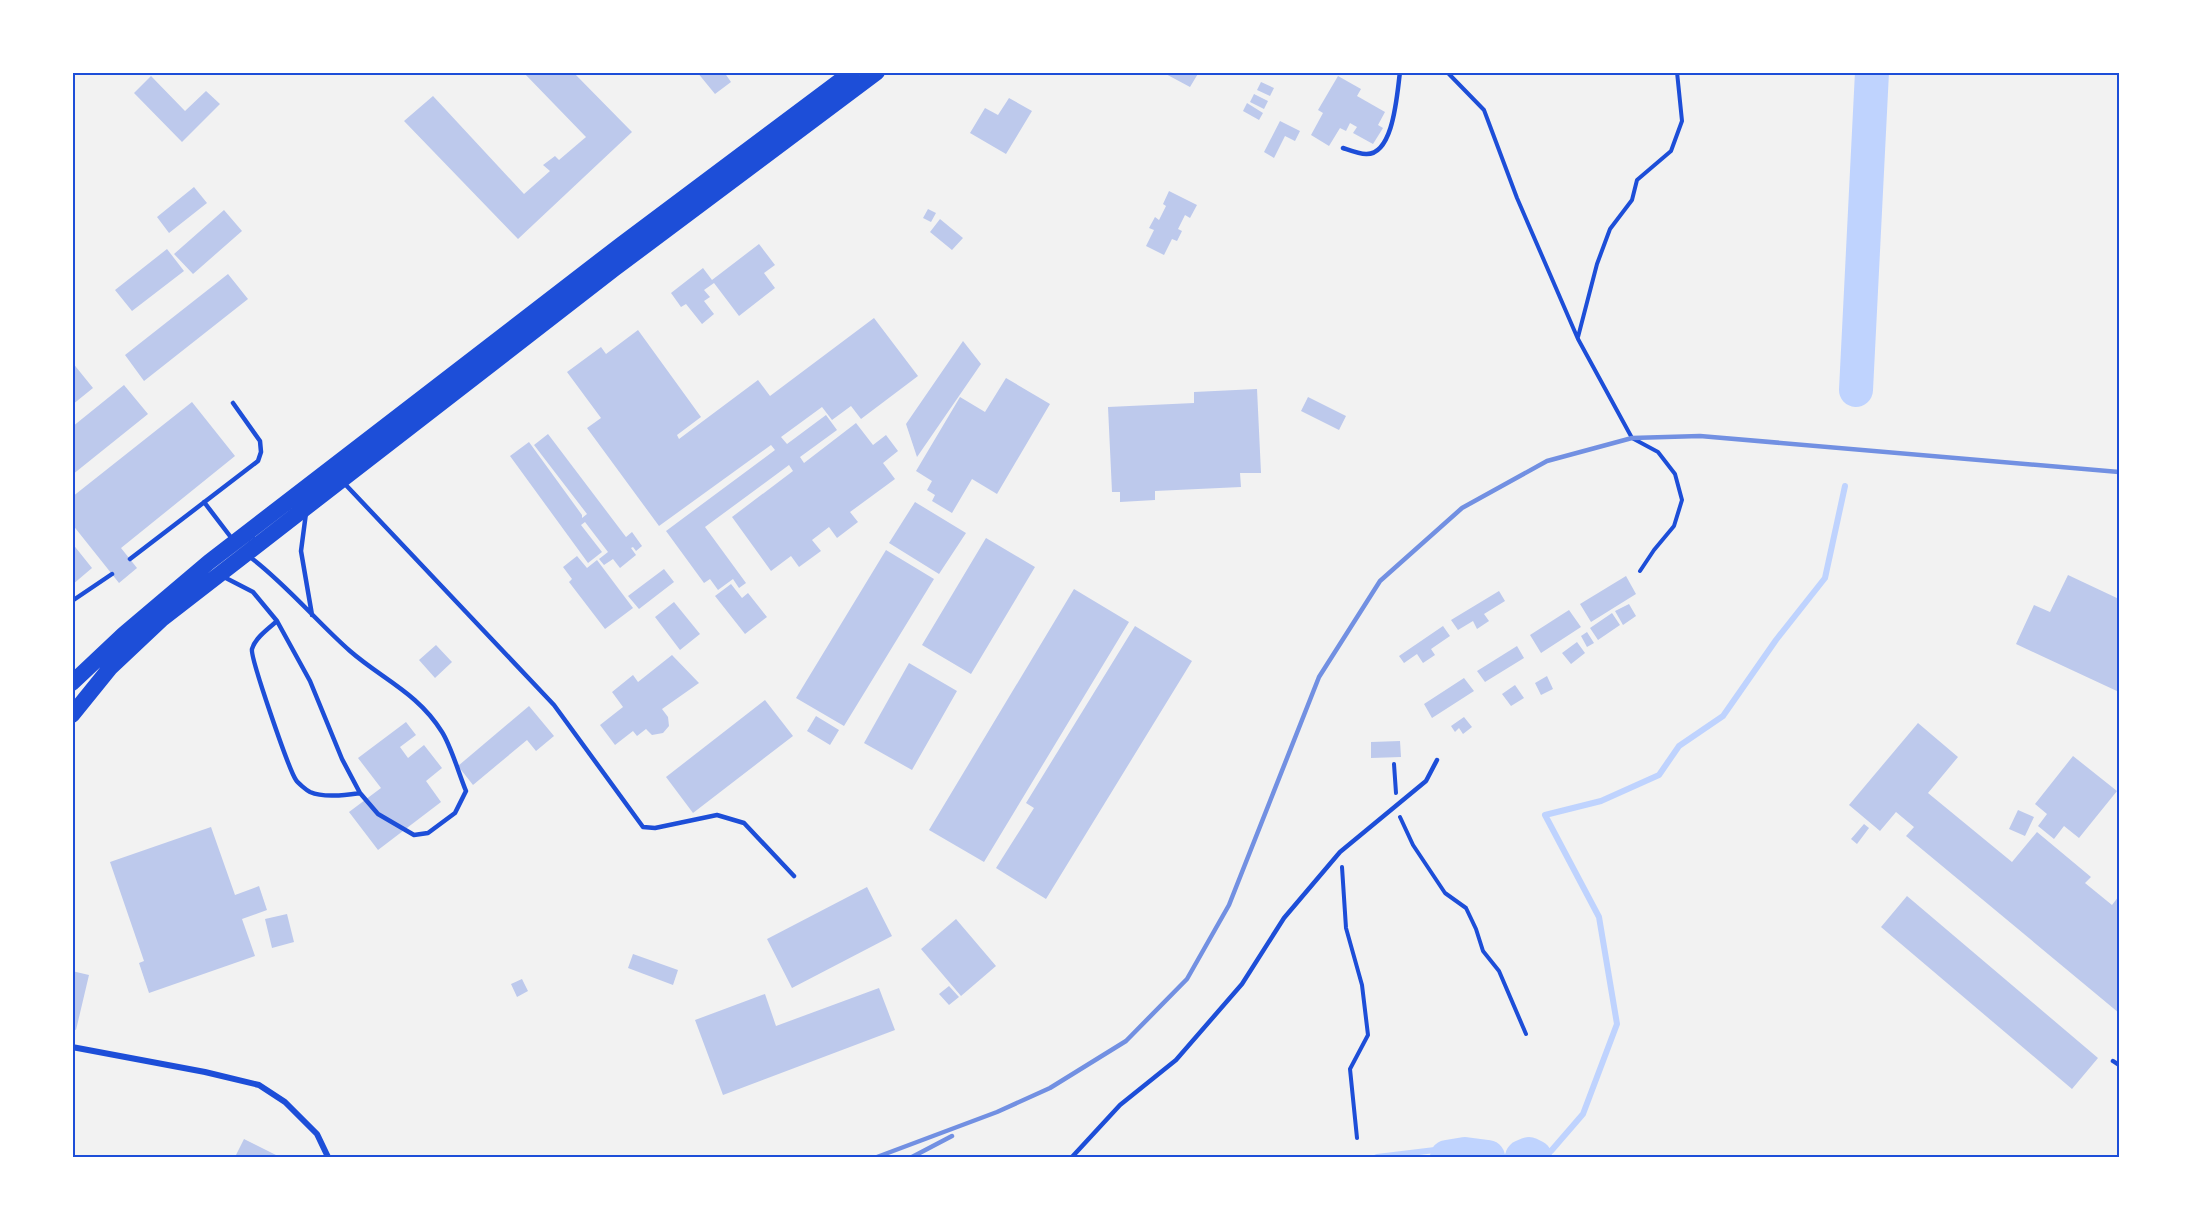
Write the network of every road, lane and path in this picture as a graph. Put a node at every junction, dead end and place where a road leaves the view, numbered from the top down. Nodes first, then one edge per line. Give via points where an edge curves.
1 (852, 72) edge
2 (877, 72) edge
3 (1400, 72) edge
4 (1447, 72) edge
5 (1677, 72) edge
6 (1343, 147) dead end
7 (1578, 339) junction
8 (233, 403) dead end
9 (342, 481) junction
10 (204, 502) junction
11 (306, 508) junction
12 (234, 542) junction
13 (247, 555) junction
14 (130, 559) dead end
15 (209, 561) junction
16 (1640, 572) dead end
17 (112, 574) dead end
18 (220, 575) junction
19 (72, 601) edge
20 (312, 617) junction
21 (277, 621) junction
22 (72, 683) edge
23 (72, 715) edge
24 (1437, 760) dead end
25 (1394, 764) dead end
26 (360, 793) junction
27 (1395, 806) junction
28 (1340, 852) junction
29 (794, 876) dead end
30 (1526, 1034) dead end
31 (72, 1047) edge
32 (2113, 1061) dead end
33 (2119, 1065) edge
34 (1357, 1138) dead end
35 (328, 1157) edge
36 (1072, 1157) edge

1 - 12 highway
2 - 9 highway via 614,269
3 - 6 lane via 1384,144 1377,152 1365,154
4 - 7 path via 1484,110
5 - 7 path via 1682,121 1671,151 1637,180 1632,200 1610,229
7 - 16 path via 1632,438 1658,452 1675,474 1682,500 1674,526
8 - 10 lane via 260,441 261,452 258,461
9 - 11 highway
9 - 29 lane via 554,705 643,827 717,815 744,823
10 - 12 lane
10 - 14 lane
11 - 13 highway
11 - 20 lane via 301,551
12 - 13 lane
12 - 15 highway
13 - 18 highway
13 - 20 lane
15 - 18 lane
15 - 22 highway
17 - 19 lane
18 - 21 lane via 253,592
18 - 23 highway via 162,619 110,668
20 - 26 lane via 364,664 408,693 427,713 443,732 466,791 455,813 441,825 414,835 378,814
21 - 26 lane via 310,681
21 - 26 lane via 252,649 253,660 296,780 309,792
24 - 27 lane via 1426,782
25 - 27 path
27 - 28 lane
27 - 30 path via 1413,845 1439,885 1466,908 1483,951 1499,971
28 - 34 path via 1346,928 1362,985 1368,1035 1350,1069
28 - 36 lane via 1284,918 1242,984 1176,1060 1120,1105
31 - 35 street via 259,1085 285,1102 317,1134
32 - 33 lane

